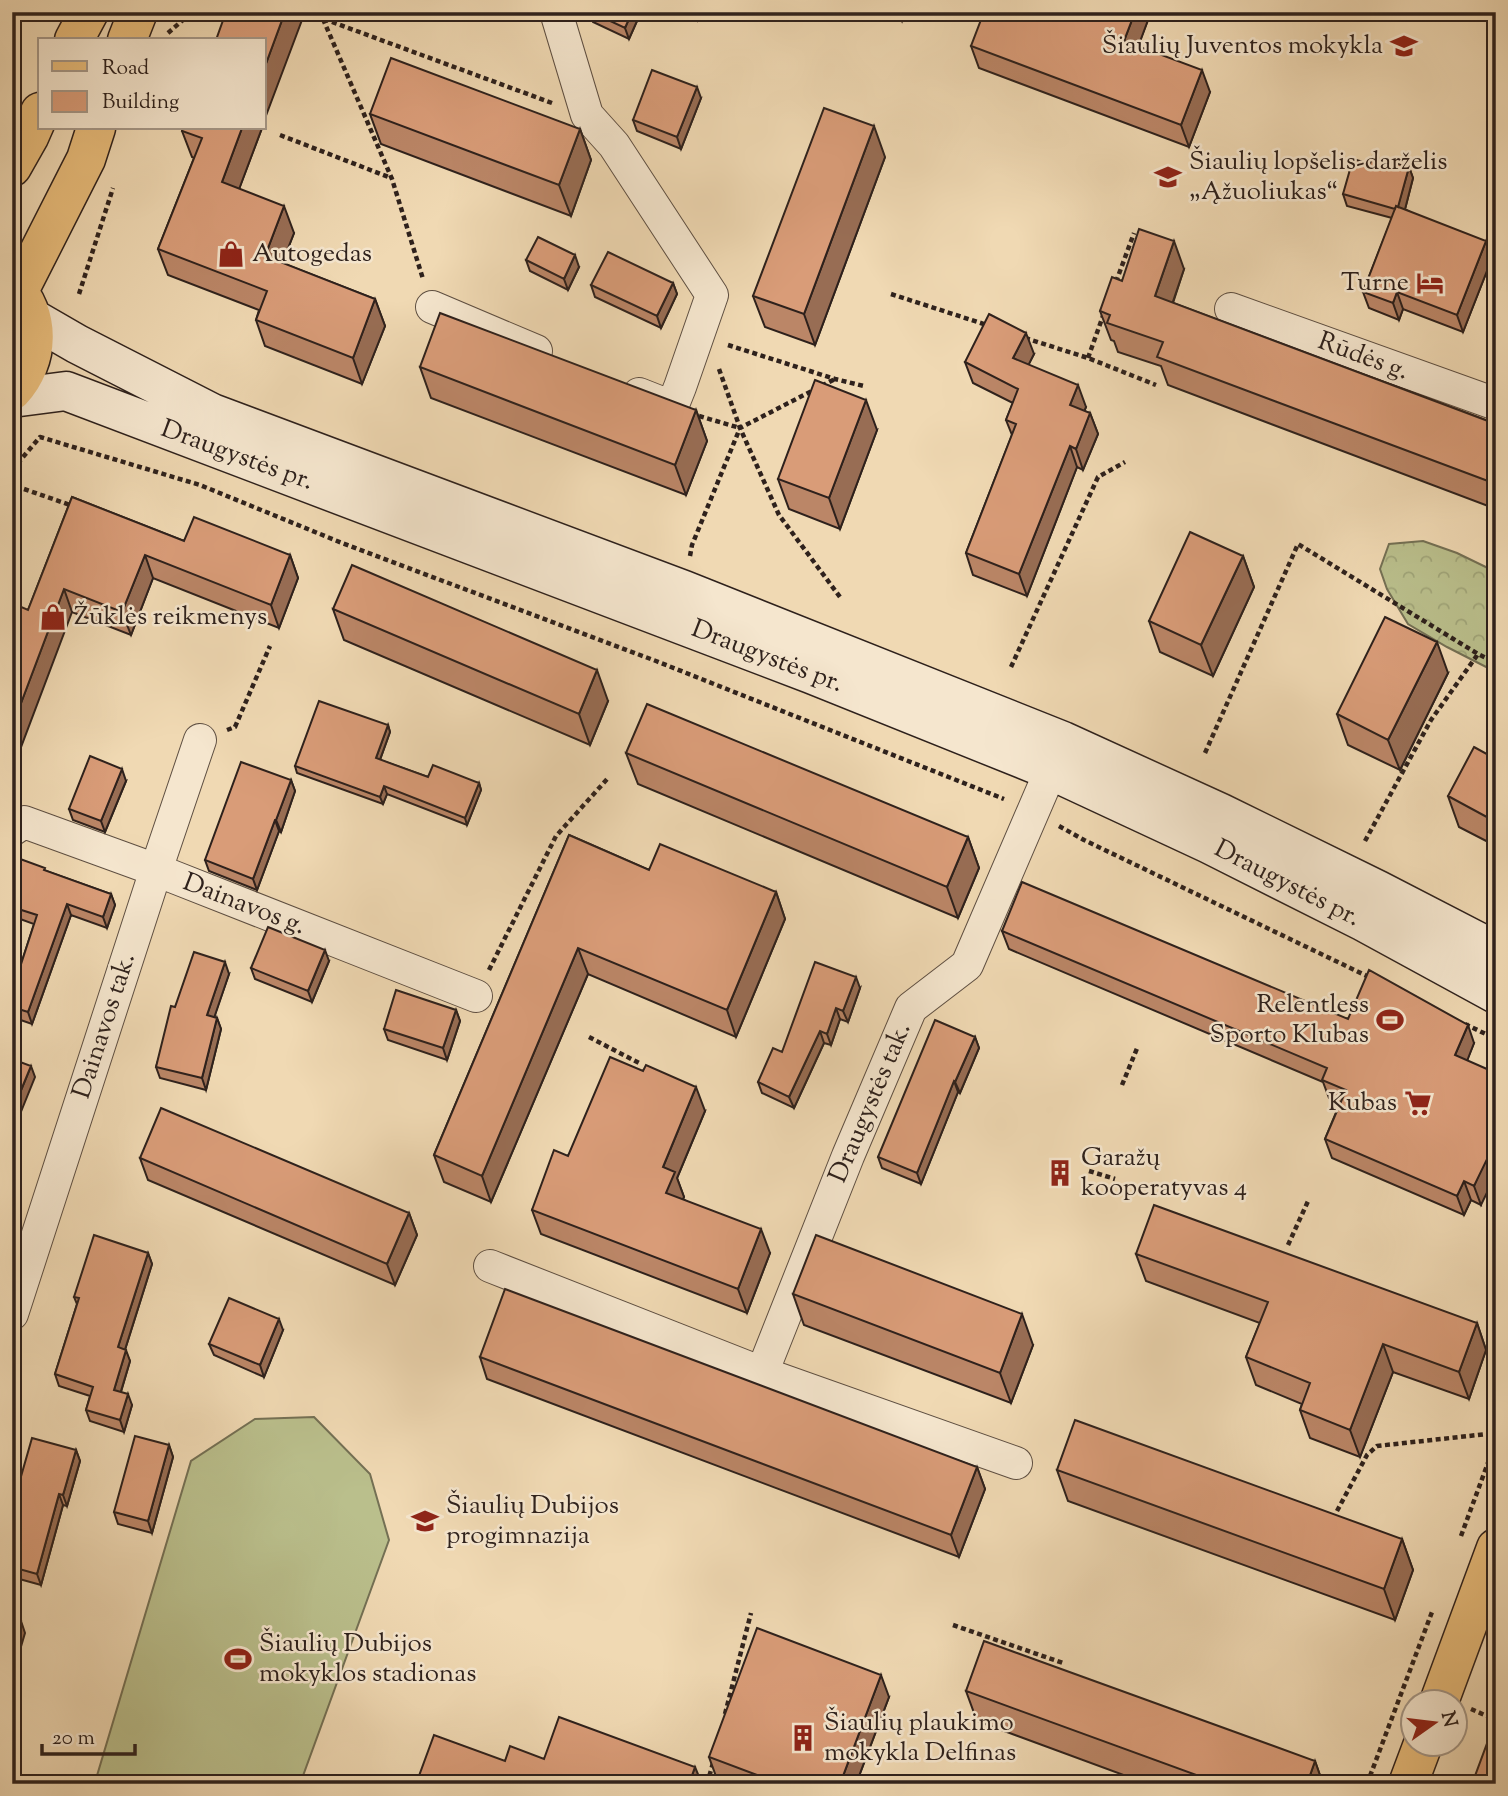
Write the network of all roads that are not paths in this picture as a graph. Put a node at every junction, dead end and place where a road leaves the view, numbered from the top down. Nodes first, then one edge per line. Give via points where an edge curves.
1 (89, 12) edge
2 (543, 15) edge
3 (152, 23) edge
4 (75, 38) edge
5 (130, 38) edge
6 (38, 116) edge
7 (95, 130) edge
8 (12, 167) edge
9 (21, 298) edge
10 (432, 307) road end
11 (1231, 309) dead end
12 (558, 360) edge
13 (609, 381) edge
14 (12, 391) edge
15 (12, 398) edge
16 (1496, 404) edge
17 (200, 740) road end
18 (1057, 756) junction
19 (12, 830) edge
20 (156, 870) junction
21 (1496, 951) edge
22 (1496, 995) edge
23 (476, 996) road end
24 (490, 1266) dead end
25 (12, 1314) edge
26 (762, 1373) junction
27 (1016, 1463) dead end
28 (1496, 1548) edge
29 (1444, 1688) edge
30 (1418, 1758) edge
31 (1408, 1784) edge

1 - 4 main road
2 - 13 street via 587,115 614,145 712,295 704,337 672,407
3 - 5 main road
6 - 8 main road
7 - 9 main road
9 - 14 main road via 34,334 34,349 24,377
9 - 18 main road, Draugystės pr. via 77,345 212,413 684,590
10 - 12 street
11 - 16 street, Rūdės g.
15 - 18 main road, Draugystės pr. via 66,391 799,669
17 - 20 street, Dainavos tak.
18 - 21 main road, Draugystės pr. via 1221,813
18 - 22 main road, Draugystės pr. via 1209,844
18 - 26 street, Draugystės tak. via 967,965 911,1007
19 - 20 street, Dainavos g. via 24,822
20 - 23 street, Dainavos g.
20 - 25 street, Dainavos tak.
24 - 26 street
26 - 27 street
28 - 29 main road
30 - 31 main road

